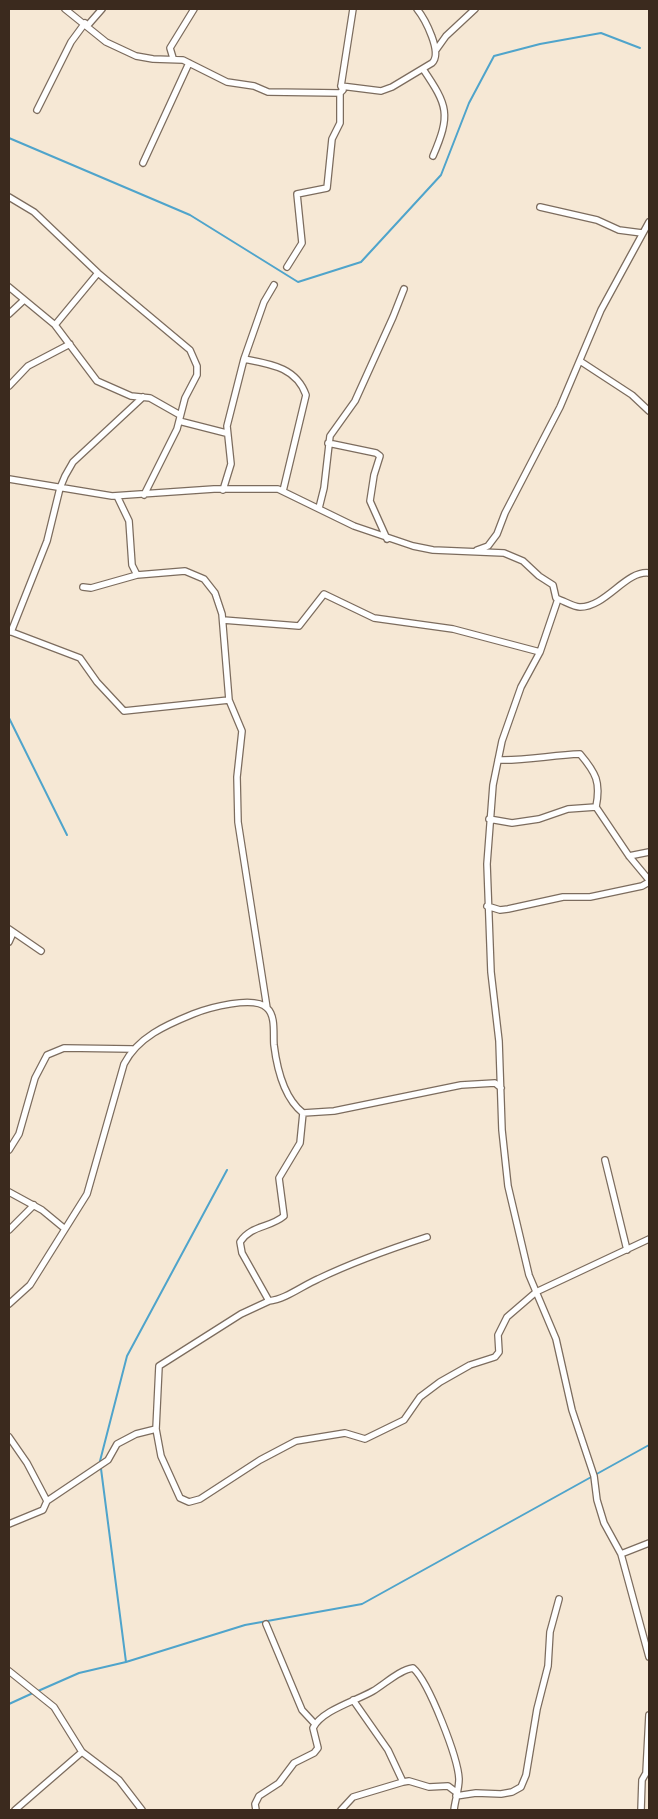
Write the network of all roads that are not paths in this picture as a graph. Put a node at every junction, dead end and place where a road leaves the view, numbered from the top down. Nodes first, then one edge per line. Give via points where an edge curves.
1 (65, 9) edge
2 (102, 9) edge
3 (192, 9) edge
4 (353, 9) edge
5 (417, 9) edge
6 (475, 9) edge
7 (86, 24) junction
8 (436, 50) junction
9 (173, 58) junction
10 (189, 63) junction
11 (423, 68) junction
12 (341, 86) junction
13 (340, 93) junction
14 (37, 110) dead end
15 (433, 156) dead end
16 (143, 163) dead end
17 (9, 197) edge
18 (540, 207) dead end
19 (649, 222) edge
20 (642, 233) junction
21 (287, 267) dead end
22 (98, 273) junction
23 (274, 285) dead end
24 (9, 287) edge
25 (404, 289) dead end
26 (24, 300) junction
27 (9, 314) edge
28 (55, 325) junction
29 (70, 344) junction
30 (244, 359) junction
31 (580, 361) junction
32 (9, 386) edge
33 (143, 397) junction
34 (649, 411) edge
35 (179, 418) junction
36 (226, 433) junction
37 (328, 443) junction
38 (9, 479) edge
39 (60, 488) junction
40 (224, 490) junction
41 (282, 491) junction
42 (144, 495) junction
43 (117, 496) junction
44 (319, 508) junction
45 (387, 539) junction
46 (473, 552) junction
47 (649, 573) edge
48 (137, 575) junction
49 (83, 587) dead end
50 (558, 599) junction
51 (223, 620) junction
52 (10, 631) edge
53 (540, 652) junction
54 (229, 700) junction
55 (498, 760) junction
56 (596, 807) junction
57 (490, 820) junction
58 (649, 852) edge
59 (629, 856) junction
60 (649, 881) edge
61 (487, 906) junction
62 (11, 931) edge
63 (9, 942) edge
64 (41, 951) dead end
65 (267, 1008) junction
66 (132, 1049) junction
67 (501, 1074) junction
68 (495, 1083) junction
69 (501, 1088) junction
70 (303, 1113) junction
71 (9, 1150) edge
72 (604, 1160) dead end
73 (9, 1192) edge
74 (34, 1205) junction
75 (9, 1230) edge
76 (65, 1230) junction
77 (427, 1237) dead end
78 (649, 1239) edge
79 (627, 1250) junction
80 (536, 1292) junction
81 (269, 1300) junction
82 (9, 1304) edge
83 (156, 1429) junction
84 (9, 1437) edge
85 (47, 1501) junction
86 (9, 1524) edge
87 (649, 1543) edge
88 (621, 1554) junction
89 (559, 1599) dead end
90 (266, 1624) dead end
91 (649, 1657) edge
92 (9, 1671) edge
93 (352, 1700) junction
94 (649, 1715) edge
95 (315, 1724) junction
96 (82, 1752) junction
97 (404, 1782) junction
98 (456, 1794) junction
99 (15, 1810) edge
100 (141, 1810) edge
101 (256, 1810) edge
102 (341, 1810) edge
103 (454, 1810) edge
104 (641, 1810) edge

1 - 7 street
2 - 7 street
3 - 9 street via 170,48
4 - 12 street
5 - 8 street
6 - 8 street
7 - 9 street via 106,42 129,53 153,59
7 - 14 street via 63,56
8 - 11 street via 435,60
9 - 10 street
10 - 13 street via 227,82 254,86 268,92
10 - 16 street
11 - 12 street via 392,88 381,91
11 - 15 street via 445,107 446,122
12 - 13 street via 343,90
13 - 21 street via 340,122 332,139 328,188 296,194 302,243
17 - 22 street via 34,212
18 - 20 street via 597,220 619,230
19 - 20 street
20 - 31 street via 601,310
22 - 28 street
22 - 35 street via 190,350 198,370 184,398
23 - 30 street via 264,302
24 - 26 street
25 - 37 street via 355,400 334,428
26 - 27 street
26 - 28 street
28 - 29 street
29 - 32 street via 28,366
29 - 33 street via 97,381 131,396
30 - 36 street
30 - 41 street via 287,371 301,382 306,395
31 - 34 street via 632,395
31 - 46 street via 497,534 488,546
33 - 35 street via 150,398
33 - 39 street via 73,462
35 - 36 street
35 - 42 street via 177,429
36 - 40 street via 231,464
37 - 44 street
37 - 45 street via 379,455 370,501
38 - 39 street
39 - 43 street
39 - 52 street via 47,541
40 - 41 street via 267,488
40 - 42 street
41 - 44 street
42 - 43 street
43 - 48 street via 129,522 132,565
44 - 45 street
45 - 46 street via 433,550
46 - 50 street via 504,553 523,561 553,585
47 - 50 street via 637,574 603,599 580,607
48 - 49 street via 92,588
48 - 51 street via 185,572 204,578 215,593
50 - 53 street
51 - 53 street via 299,626 324,594 374,618 453,629
51 - 54 street
52 - 54 street via 80,658 124,711
53 - 55 street via 522,687
54 - 65 street via 242,731 237,777 238,822
55 - 56 street via 519,761 580,754 592,768 600,788
55 - 57 street
56 - 57 street via 568,809 539,819 512,823
56 - 59 street
57 - 61 street
58 - 59 street
59 - 60 street
60 - 61 street via 642,886 500,910
61 - 67 street
62 - 63 street
62 - 64 street
65 - 66 street via 259,1004 209,1008 151,1034
65 - 70 street via 272,1020 281,1078 293,1103
66 - 71 street via 64,1048 46,1055 35,1078 19,1134
66 - 76 street via 124,1064 87,1194
67 - 68 street
67 - 69 street
68 - 69 street
68 - 70 street via 462,1085
69 - 80 street via 504,1172
70 - 81 street via 300,1143 278,1178 284,1216 277,1222 246,1233 240,1242 242,1253
72 - 79 street
73 - 74 street
74 - 75 street
74 - 76 street
76 - 82 street via 30,1285
77 - 81 street via 348,1266 279,1300
78 - 79 street
79 - 80 street
80 - 83 street via 507,1317 498,1336 499,1352 495,1357 470,1365 440,1382 420,1397 404,1420 364,1439 345,1433 296,1441 200,1499 189,1502 180,1498 161,1456
80 - 88 street via 556,1339 572,1410 593,1470 604,1523
81 - 83 street via 159,1366
83 - 85 street via 116,1444 108,1460
84 - 85 street
85 - 86 street via 43,1510
87 - 88 street
88 - 91 street
89 - 98 street via 550,1632 548,1666 526,1775 521,1787 506,1793
90 - 95 street via 302,1710
92 - 96 street via 54,1707
93 - 95 street
93 - 97 street via 388,1750
93 - 98 street via 410,1669 416,1670 453,1752 459,1781
94 - 104 street
95 - 101 street via 318,1748 294,1763 279,1783 259,1796
96 - 99 street
96 - 100 street via 119,1780
97 - 98 street via 430,1787 448,1786
97 - 102 street via 353,1797
98 - 103 street

